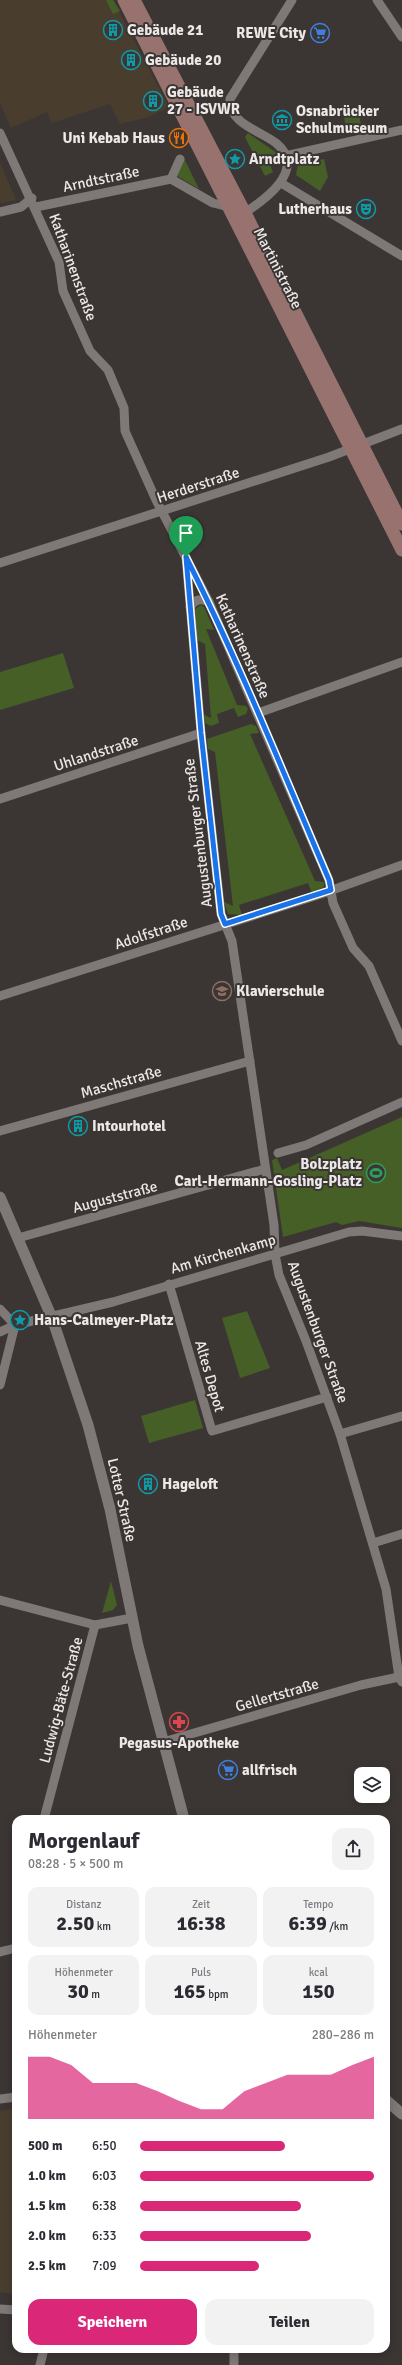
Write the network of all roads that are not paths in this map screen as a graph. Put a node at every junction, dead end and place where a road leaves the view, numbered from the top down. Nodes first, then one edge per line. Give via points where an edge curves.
1 (124, 0) edge
2 (134, 0) edge
3 (292, 0) edge
4 (376, 0) edge
5 (402, 37) edge
6 (402, 130) edge
7 (0, 133) edge
8 (285, 156) junction
9 (180, 159) dead end
10 (171, 179) junction
11 (281, 183) junction
12 (32, 198) junction
13 (36, 207) junction
14 (229, 207) junction
15 (0, 212) edge
16 (240, 216) junction
17 (402, 256) edge
18 (402, 429) edge
19 (356, 446) junction
20 (163, 511) junction
21 (402, 524) edge
22 (402, 550) edge
23 (186, 557) junction
24 (0, 563) edge
25 (209, 602) junction
26 (190, 606) junction
27 (402, 662) edge
28 (258, 713) junction
29 (201, 733) junction
30 (0, 799) edge
31 (402, 865) edge
32 (331, 890) junction
33 (225, 924) junction
34 (0, 996) edge
35 (402, 1040) edge
36 (250, 1061) junction
37 (402, 1102) edge
38 (0, 1131) edge
39 (278, 1153) dead end
40 (265, 1169) junction
41 (0, 1197) edge
42 (402, 1236) edge
43 (18, 1238) junction
44 (275, 1254) junction
45 (169, 1284) junction
46 (0, 1309) edge
47 (52, 1318) junction
48 (15, 1325) junction
49 (0, 1332) edge
50 (0, 1385) edge
51 (327, 1397) junction
52 (402, 1416) edge
53 (340, 1434) junction
54 (402, 1534) edge
55 (373, 1543) junction
56 (0, 1600) edge
57 (132, 1618) junction
58 (95, 1625) junction
59 (401, 1679) edge
60 (162, 1742) junction
61 (45, 1815) edge
62 (183, 1815) edge
63 (12, 1949) edge
64 (0, 1952) edge
65 (12, 2098) edge
66 (0, 2099) edge
67 (390, 2103) edge
68 (400, 2110) edge
69 (0, 2310) edge
70 (12, 2310) edge
71 (43, 2353) edge
72 (234, 2353) edge
73 (40, 2365) edge
74 (234, 2365) edge

1 - 14 main road, Martinistraße
2 - 16 main road, Martinistraße
3 - 8 street via 230,99 232,113 276,144
4 - 5 street
6 - 8 street
7 - 12 street, Katharinenstraße
8 - 11 street via 287,165
9 - 10 street
10 - 13 street, Arndtstraße
10 - 14 street via 213,203
11 - 16 street
11 - 17 street
12 - 13 street, Katharinenstraße
12 - 15 street via 21,207
13 - 20 street, Katharinenstraße via 60,262 64,291 90,351 108,370 124,408 126,431
14 - 16 main road, Martinistraße
16 - 19 main road, Martinistraße
18 - 19 street, Herderstraße
19 - 20 street, Herderstraße
19 - 21 main road, Martinistraße
19 - 22 main road, Martinistraße
20 - 23 street, Katharinenstraße
20 - 24 street, Herderstraße
23 - 25 street, Katharinenstraße
23 - 26 street, Augustenburger Straße
25 - 26 street via 197,600
25 - 28 street, Katharinenstraße
26 - 29 street, Augustenburger Straße
27 - 28 street
28 - 32 street, Katharinenstraße
29 - 30 street, Uhlandstraße
29 - 33 street, Augustenburger Straße via 221,914
31 - 32 street, Adolfstraße
32 - 33 street, Adolfstraße
32 - 35 street, Katharinenstraße via 334,904 353,948 369,966
33 - 34 street, Adolfstraße
33 - 36 street, Augustenburger Straße via 232,941
36 - 38 street, Maschstraße
36 - 40 street, Augustenburger Straße
37 - 39 street via 306,1144
40 - 43 street, Auguststraße
40 - 44 street, Augustenburger Straße via 274,1226
41 - 43 street, Lotter Straße
42 - 44 street, Am Kirchenkamp via 362,1230
43 - 47 street, Lotter Straße
44 - 45 street, Am Kirchenkamp
44 - 51 street, Augustenburger Straße via 279,1275
45 - 47 street, Am Kirchenkamp
45 - 51 street, Altes Depot via 212,1431
46 - 48 street
47 - 48 street, Am Kirchenkamp
47 - 57 street, Lotter Straße via 97,1457
48 - 49 street, Am Kirchenkamp
48 - 50 street
51 - 53 street, Augustenburger Straße
52 - 53 street
53 - 55 street, Augustenburger Straße
54 - 55 street
55 - 59 street, Augustenburger Straße via 386,1589
56 - 58 street
57 - 58 street, Ludwig-Bäte-Straße
57 - 60 street, Lotter Straße
58 - 61 street, Ludwig-Bäte-Straße
59 - 60 street, Gellertstraße via 361,1685
60 - 62 street, Lotter Straße
63 - 64 street
65 - 66 street
67 - 68 street
69 - 70 street
71 - 73 street
72 - 74 street

